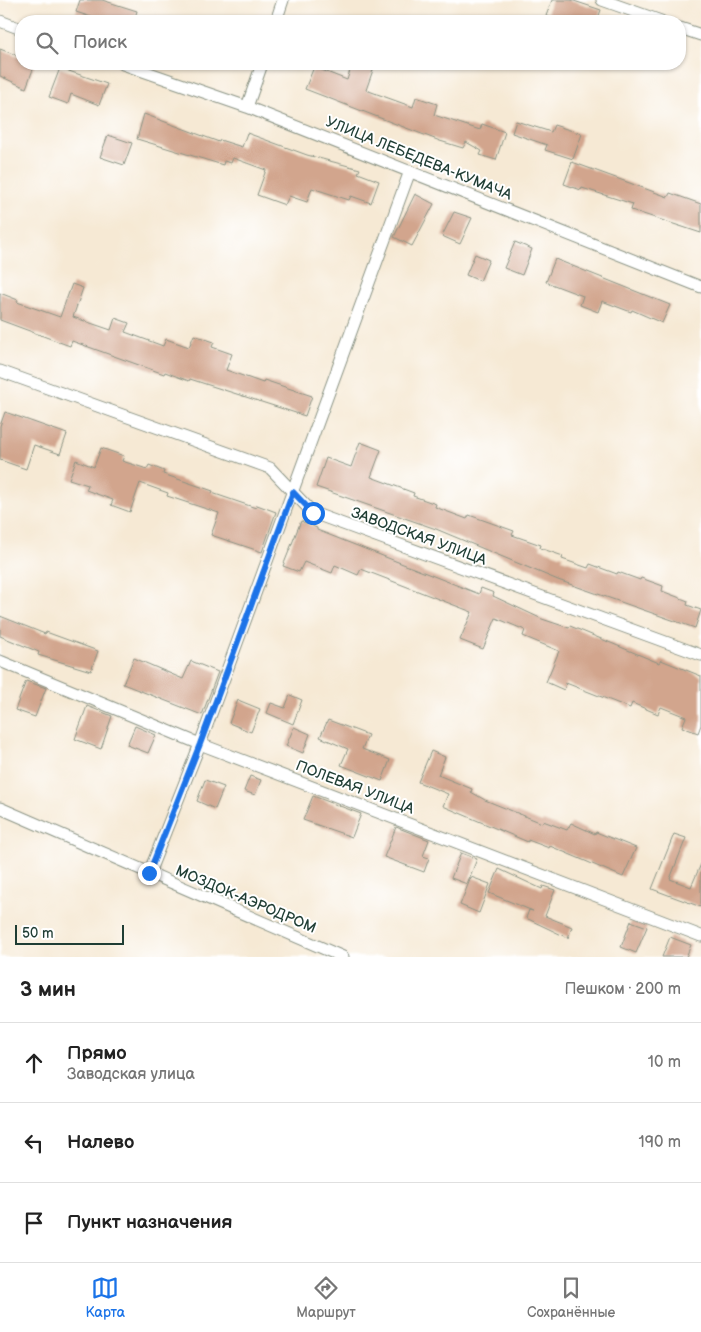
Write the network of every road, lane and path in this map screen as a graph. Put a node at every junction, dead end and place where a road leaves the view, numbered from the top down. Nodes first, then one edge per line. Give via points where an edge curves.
1 (283, 0) edge
2 (602, 0) edge
3 (278, 15) edge
4 (644, 15) edge
5 (0, 21) edge
6 (15, 27) edge
7 (686, 30) edge
8 (701, 35) edge
9 (140, 70) edge
10 (260, 70) edge
11 (247, 107) junction
12 (410, 171) junction
13 (701, 287) edge
14 (0, 371) edge
15 (293, 492) junction
16 (701, 655) edge
17 (0, 661) edge
18 (200, 744) junction
19 (0, 808) edge
20 (149, 873) junction
21 (701, 936) edge
22 (342, 957) edge

1 - 3 street
2 - 4 street
5 - 6 street
7 - 8 street
9 - 11 street, УЛИЦА ЛЕБЕДЕВА-КУМАЧА
10 - 11 street
11 - 12 street, УЛИЦА ЛЕБЕДЕВА-КУМАЧА
12 - 13 street, УЛИЦА ЛЕБЕДЕВА-КУМАЧА
12 - 15 street
14 - 15 street, ЗАВОДСКАЯ УЛИЦА via 270,468
15 - 16 street, ЗАВОДСКАЯ УЛИЦА via 313,513
15 - 18 street
17 - 18 street, ПОЛЕВАЯ УЛИЦА
18 - 20 street
18 - 21 street, ПОЛЕВАЯ УЛИЦА
19 - 20 street, МОЗДОК-АЭРОДРОМ
20 - 22 street, МОЗДОК-АЭРОДРОМ

